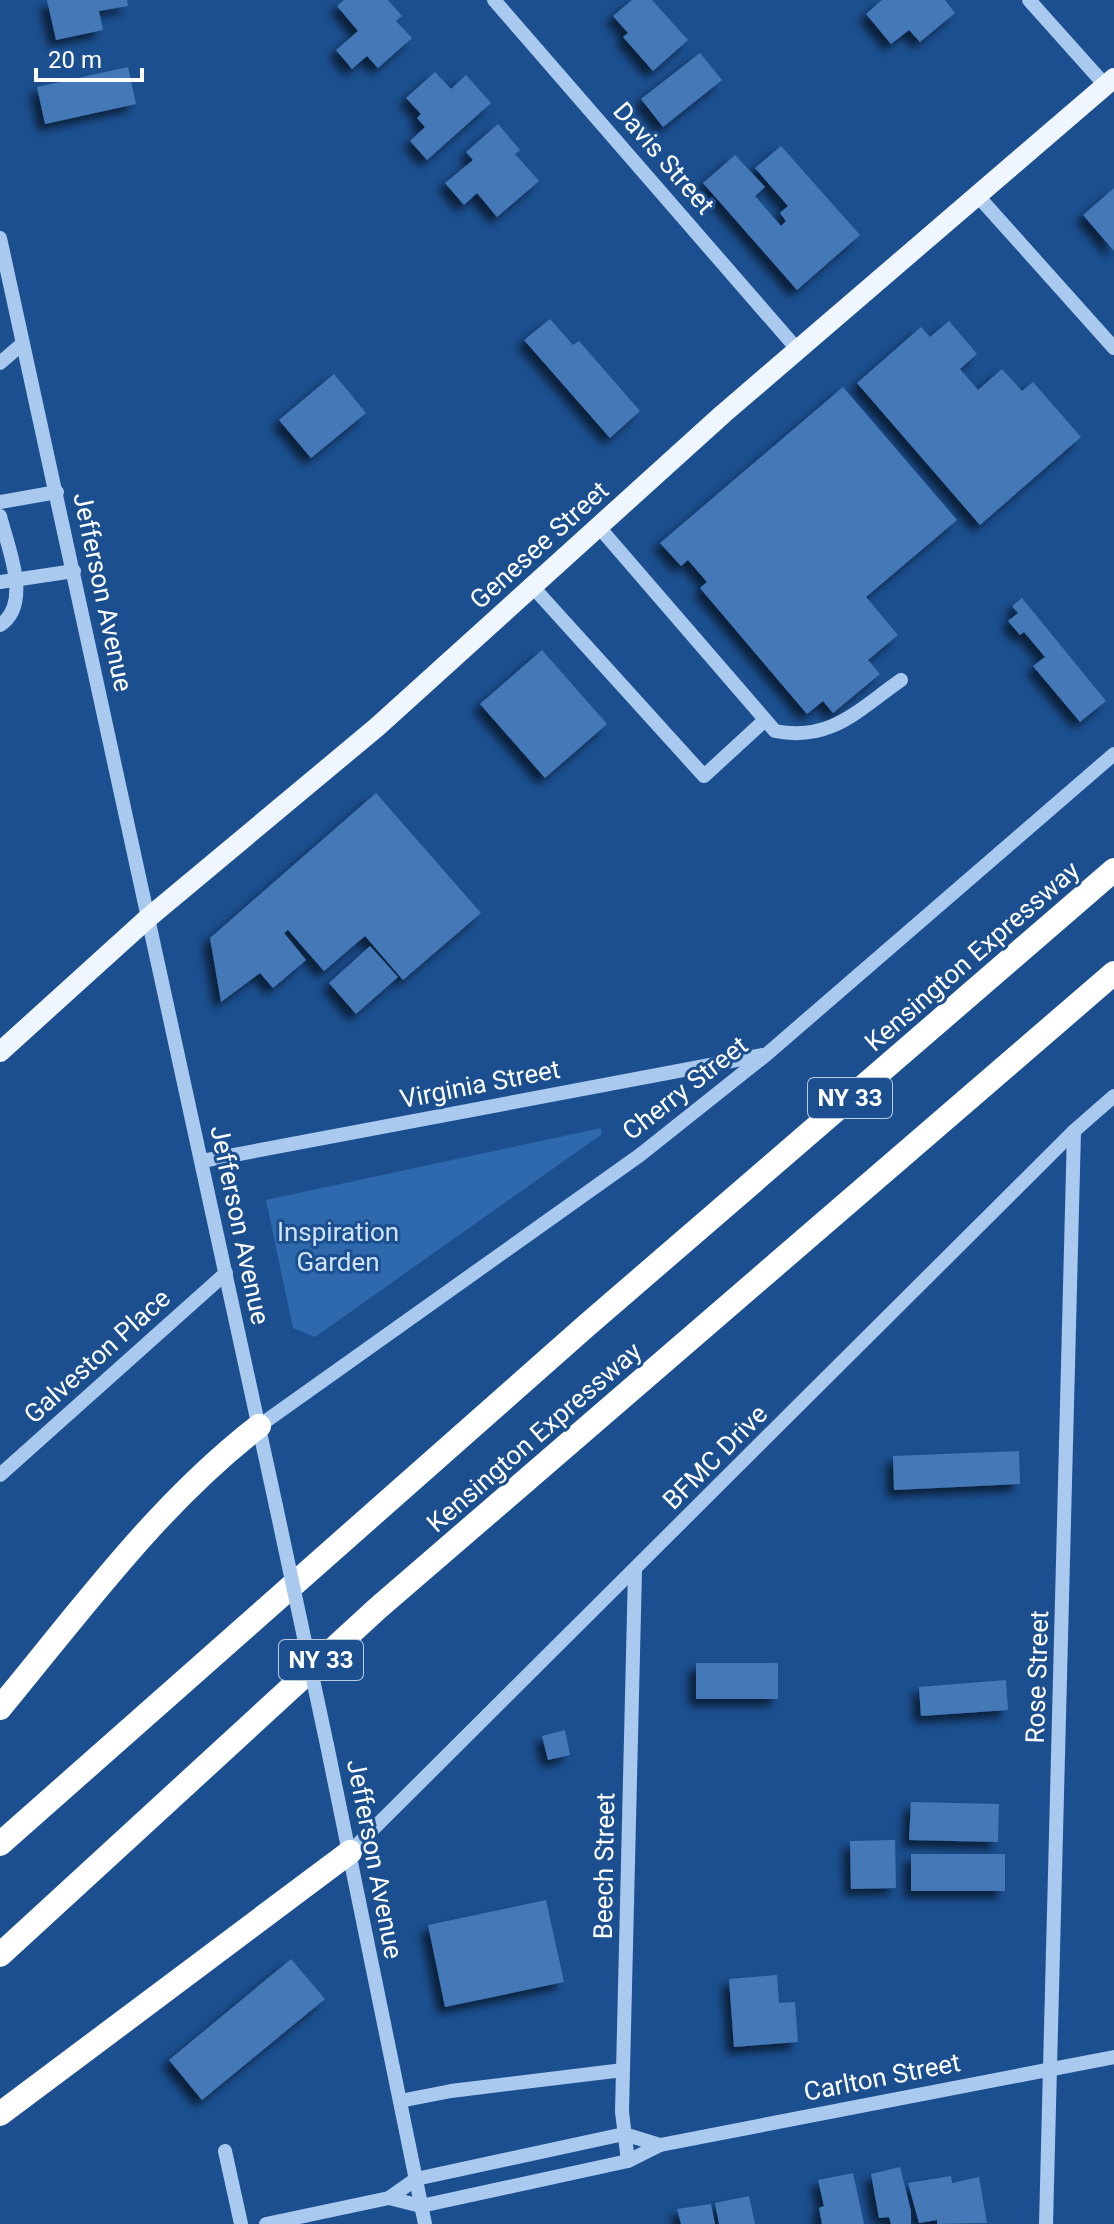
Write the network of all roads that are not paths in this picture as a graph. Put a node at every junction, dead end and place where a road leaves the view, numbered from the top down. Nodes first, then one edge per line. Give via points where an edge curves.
1 (494, 0) edge
2 (1029, 0) edge
3 (1110, 81) edge
4 (977, 195) junction
5 (0, 238) edge
6 (22, 344) junction
7 (1114, 348) edge
8 (797, 349) junction
9 (0, 363) edge
10 (57, 492) junction
11 (0, 502) edge
12 (0, 516) edge
13 (598, 526) junction
14 (3, 541) edge
15 (74, 571) junction
16 (16, 579) junction
17 (0, 582) edge
18 (532, 586) junction
19 (0, 625) edge
20 (901, 680) dead end
21 (765, 720) junction
22 (1114, 754) edge
23 (1114, 870) edge
24 (148, 918) junction
25 (1114, 973) edge
26 (0, 1052) edge
27 (767, 1054) junction
28 (1114, 1096) edge
29 (1074, 1131) junction
30 (202, 1161) junction
31 (226, 1273) junction
32 (259, 1426) junction
33 (0, 1475) edge
34 (635, 1571) junction
35 (0, 1708) edge
36 (0, 1844) edge
37 (350, 1852) junction
38 (0, 1955) edge
39 (1114, 2057) edge
40 (1051, 2069) junction
41 (623, 2070) junction
42 (400, 2101) junction
43 (0, 2114) edge
44 (624, 2134) junction
45 (660, 2145) junction
46 (225, 2151) dead end
47 (628, 2161) junction
48 (416, 2179) junction
49 (389, 2198) junction
50 (421, 2206) junction
51 (241, 2224) edge
52 (266, 2224) edge
53 (425, 2224) edge
54 (1046, 2224) edge

1 - 8 street, Davis Street
2 - 3 street
3 - 4 main road, Genesee Street
4 - 7 street
4 - 8 main road, Genesee Street
5 - 6 street, Jefferson Avenue
6 - 9 street
6 - 10 street, Jefferson Avenue
8 - 13 main road, Genesee Street
10 - 11 street
10 - 15 street, Jefferson Avenue
12 - 14 street
13 - 18 main road, Genesee Street
13 - 21 street
14 - 16 street
15 - 16 street
15 - 24 street, Jefferson Avenue
16 - 17 street
16 - 19 street via 12,613
18 - 21 street via 704,776
18 - 24 main road, Genesee Street via 377,727
20 - 21 street via 832,730 799,736 775,731
22 - 27 street, Cherry Street
23 - 36 highway, Kensington Expressway / NY 33 via 586,1326
24 - 26 main road, Genesee Street
24 - 30 street, Jefferson Avenue
25 - 38 highway, Kensington Expressway / NY 33 via 378,1608
27 - 30 street, Virginia Street
27 - 32 street, Cherry Street via 640,1155
28 - 29 street, BFMC Drive
29 - 34 street, BFMC Drive
29 - 40 street, Rose Street
30 - 31 street, Jefferson Avenue
31 - 32 street, Jefferson Avenue
31 - 33 street, Galveston Place
32 - 35 highway via 219,1457 138,1542
32 - 37 street, Jefferson Avenue, bridge
34 - 37 street, BFMC Drive
34 - 41 street, Beech Street
37 - 42 street, Jefferson Avenue
37 - 43 highway
39 - 40 street, Carlton Street
40 - 45 street, Carlton Street
40 - 54 street, Rose Street
41 - 42 street
41 - 44 street, Beech Street
42 - 48 street, Jefferson Avenue
44 - 45 street, Carlton Street
44 - 47 street, Beech Street
44 - 48 street, Carlton Street
45 - 47 street, Carlton Street
46 - 51 street
47 - 50 street, Carlton Street
48 - 49 street, Carlton Street
48 - 50 street, Jefferson Avenue
49 - 50 street, Carlton Street
49 - 52 street, Carlton Street
50 - 53 street, Jefferson Avenue

